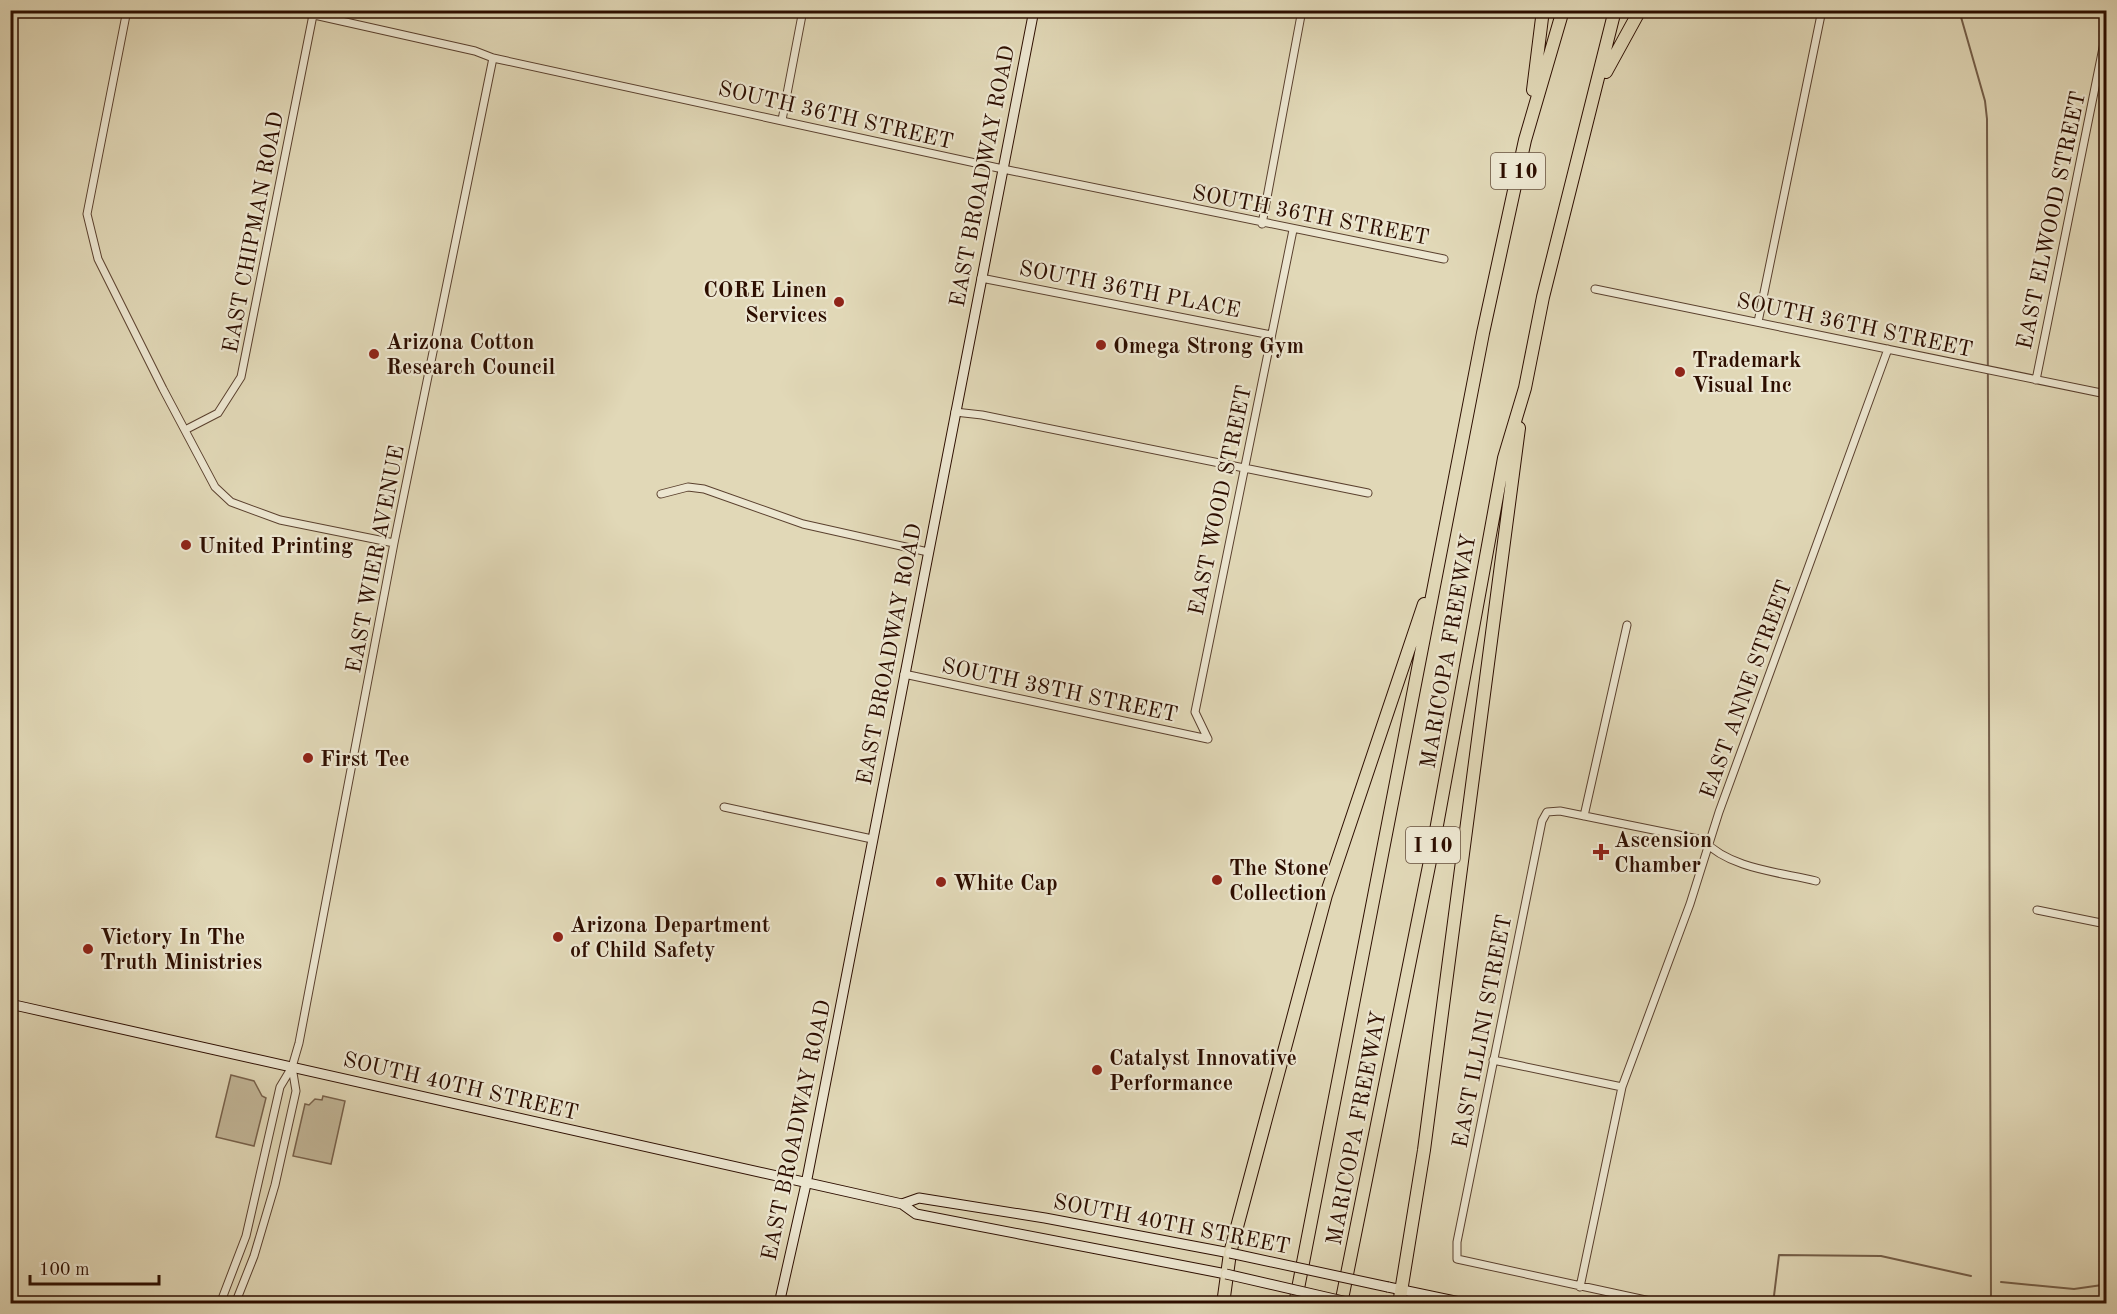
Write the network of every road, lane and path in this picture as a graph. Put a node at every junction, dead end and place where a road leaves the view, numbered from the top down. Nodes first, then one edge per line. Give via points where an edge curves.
1 (127, 10) edge
2 (292, 10) edge
3 (803, 10) edge
4 (1034, 10) edge
5 (1302, 10) edge
6 (1543, 10) edge
7 (1563, 10) edge
8 (1615, 10) edge
9 (1640, 10) edge
10 (1822, 10) edge
11 (313, 15) junction
12 (2106, 33) edge
13 (493, 58) junction
14 (1598, 86) junction
15 (782, 120) junction
16 (1528, 130) junction
17 (1002, 169) junction
18 (1262, 224) junction
19 (1293, 230) junction
20 (1444, 259) dead end
21 (981, 278) junction
22 (1595, 289) dead end
23 (1758, 322) junction
24 (1271, 334) junction
25 (1888, 349) junction
26 (2036, 380) junction
27 (1525, 388) junction
28 (2106, 394) edge
29 (955, 412) junction
30 (185, 430) junction
31 (1244, 467) junction
32 (1368, 493) dead end
33 (661, 494) dead end
34 (394, 543) junction
35 (928, 552) junction
36 (1440, 558) junction
37 (1627, 625) dead end
38 (904, 674) junction
39 (1208, 739) joint
40 (724, 807) dead end
41 (1584, 816) junction
42 (872, 839) junction
43 (1710, 848) junction
44 (1816, 880) dead end
45 (2037, 910) dead end
46 (2106, 924) edge
47 (10, 1004) edge
48 (1493, 1060) junction
49 (292, 1067) junction
50 (1622, 1087) junction
51 (806, 1184) junction
52 (902, 1204) junction
53 (1230, 1253) junction
54 (1226, 1274) junction
55 (1580, 1287) junction
56 (1401, 1289) junction
57 (219, 1304) edge
58 (235, 1304) edge
59 (779, 1304) edge
60 (1223, 1304) edge
61 (1295, 1304) edge
62 (1341, 1304) edge
63 (1356, 1304) edge
64 (1399, 1304) edge
65 (1469, 1304) edge
66 (1664, 1304) edge

1 - 30 street via 87,214 98,259
2 - 11 street, SOUTH 36TH STREET
3 - 15 street
4 - 17 main road, EAST BROADWAY ROAD
5 - 18 street
6 - 16 highway
7 - 16 highway, MARICOPA FREEWAY / I 10
8 - 14 highway, MARICOPA FREEWAY / I 10
9 - 14 highway
10 - 23 street
11 - 13 street, SOUTH 36TH STREET
11 - 30 street, EAST CHIPMAN ROAD via 241,376 218,413
12 - 26 street, EAST ELWOOD STREET
13 - 15 street, SOUTH 36TH STREET
13 - 34 street, EAST WIER AVENUE
14 - 27 highway, MARICOPA FREEWAY / I 10 via 1543,297
15 - 17 street, SOUTH 36TH STREET
16 - 36 highway, MARICOPA FREEWAY / I 10 via 1483,333
17 - 18 street, SOUTH 36TH STREET
17 - 21 main road, EAST BROADWAY ROAD
18 - 19 street, SOUTH 36TH STREET
19 - 20 street, SOUTH 36TH STREET
19 - 24 street, EAST WOOD STREET
21 - 24 street, SOUTH 36TH PLACE
21 - 29 main road, EAST BROADWAY ROAD
22 - 23 street, SOUTH 36TH STREET
23 - 25 street, SOUTH 36TH STREET
24 - 31 street, EAST WOOD STREET
25 - 26 street, SOUTH 36TH STREET
25 - 43 street, EAST ANNE STREET via 1719,812
26 - 28 street, SOUTH 36TH STREET
27 - 56 highway via 1423,1160
27 - 62 highway, MARICOPA FREEWAY / I 10 via 1504,458 1435,836
29 - 31 street
29 - 35 main road, EAST BROADWAY ROAD
30 - 34 street via 215,487 231,502 280,520
31 - 32 street
31 - 39 street, EAST WOOD STREET via 1195,712
33 - 35 street via 688,487 704,489 803,524
34 - 49 street, EAST WIER AVENUE
35 - 38 main road, EAST BROADWAY ROAD
36 - 53 highway via 1326,895
36 - 61 highway, MARICOPA FREEWAY / I 10
37 - 41 street
38 - 39 street, SOUTH 38TH STREET
38 - 42 main road, EAST BROADWAY ROAD
40 - 42 street
41 - 43 street via 1703,840
41 - 48 street, EAST ILLINI STREET via 1547,812 1542,821
42 - 51 main road, EAST BROADWAY ROAD
43 - 44 street via 1745,864
43 - 50 street, EAST ANNE STREET
45 - 46 street
47 - 49 main road, SOUTH 40TH STREET
48 - 50 street
48 - 55 street, EAST ILLINI STREET via 1457,1242 1457,1259
49 - 51 main road, SOUTH 40TH STREET
49 - 57 street via 280,1087 246,1236
49 - 58 street via 296,1091 275,1185 258,1245
50 - 55 street, EAST ANNE STREET
51 - 52 main road, SOUTH 40TH STREET
51 - 59 main road, EAST BROADWAY ROAD
52 - 53 main road, SOUTH 40TH STREET via 919,1198
52 - 54 main road, SOUTH 40TH STREET via 916,1214
53 - 54 highway
53 - 56 main road, SOUTH 40TH STREET, bridge
54 - 60 highway
54 - 63 main road, SOUTH 40TH STREET, bridge
55 - 66 street
56 - 64 highway
56 - 65 main road, SOUTH 40TH STREET

